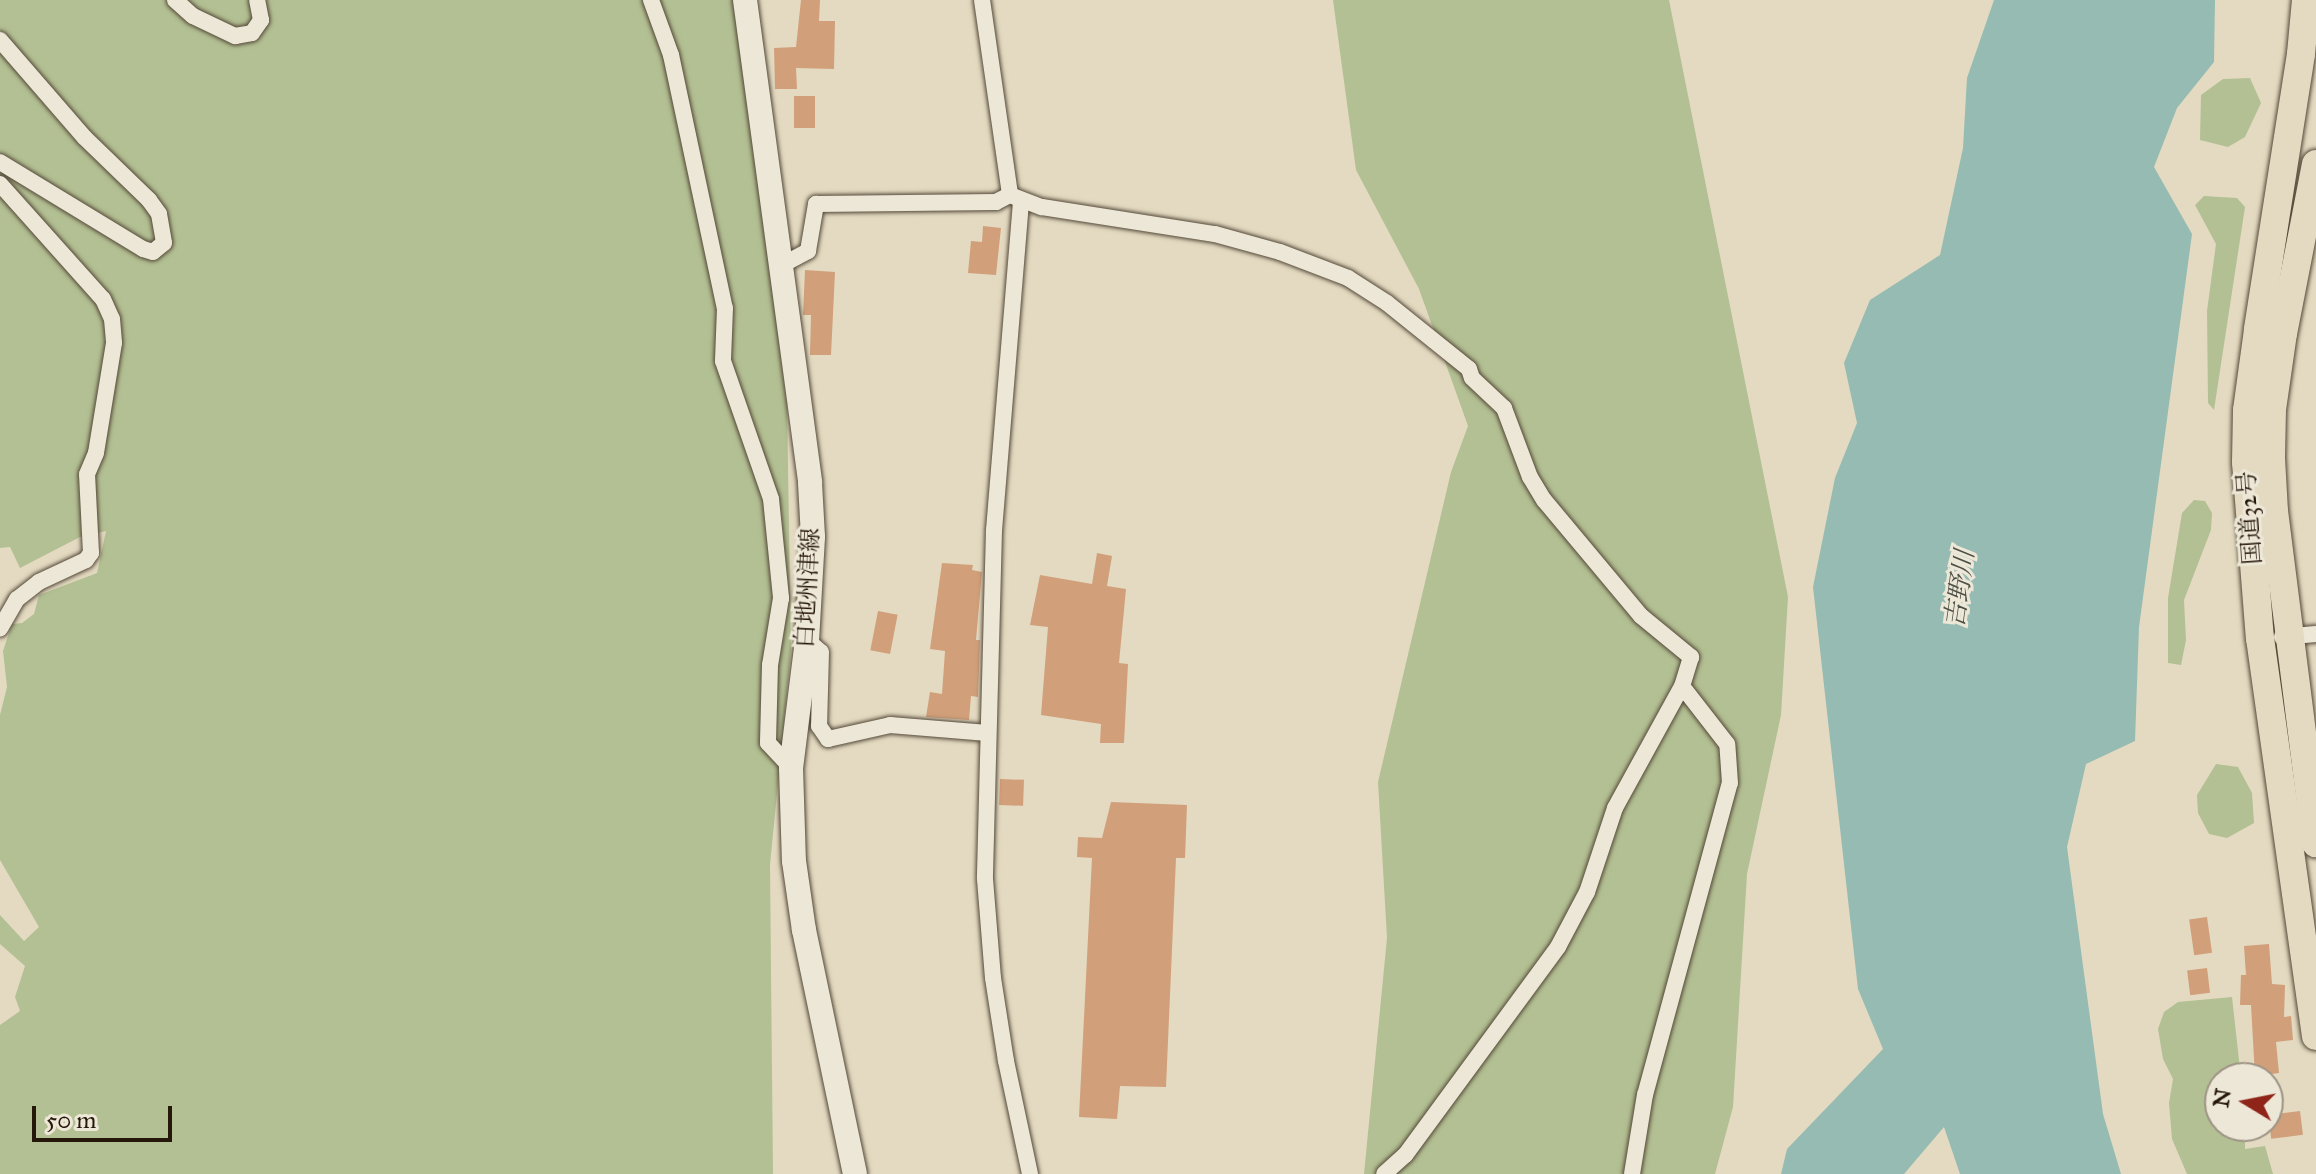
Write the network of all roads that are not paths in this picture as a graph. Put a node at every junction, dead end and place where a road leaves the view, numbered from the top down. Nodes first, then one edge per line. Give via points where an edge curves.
1 (175, 0) edge
2 (257, 0) edge
3 (651, 0) edge
4 (745, 0) edge
5 (982, 0) edge
6 (2306, 0) edge
7 (0, 40) edge
8 (0, 162) edge
9 (2316, 164) edge
10 (0, 184) edge
11 (1016, 198) junction
12 (780, 266) junction
13 (0, 629) edge
14 (2302, 635) edge
15 (2260, 638) junction
16 (807, 640) junction
17 (1682, 686) junction
18 (988, 733) junction
19 (791, 768) junction
20 (2316, 843) edge
21 (2316, 1036) edge
22 (855, 1174) edge
23 (1030, 1174) edge
24 (1384, 1174) edge
25 (1632, 1174) edge

1 - 2 street via 193,16 235,36 252,33 261,20
3 - 19 street via 671,55 725,308 723,361 771,499 781,598 770,665 768,743
4 - 12 main road, 白地州津線
5 - 11 street
6 - 15 highway, 国道32号 via 2247,410
7 - 8 street via 84,137 149,200 159,214 164,243 153,252 143,249
9 - 14 highway, 国道32号 via 2272,409 2274,511
10 - 13 street via 103,299 114,343 96,453 87,474 91,553 17,599
11 - 12 street via 816,204 808,251
11 - 17 street via 1215,234 1280,252 1348,278 1424,329 1504,408 1544,500 1641,616 1691,657
11 - 18 street via 994,530
12 - 16 main road, 白地州津線 via 811,497 813,581
14 - 15 street
14 - 20 highway, 国道32号
15 - 21 highway, 国道32号
16 - 18 street via 821,652 819,726 828,739 890,725
16 - 19 main road, 白地州津線
17 - 24 street via 1615,808 1587,892 1558,947 1405,1155
17 - 25 street via 1727,744 1730,783 1645,1095
18 - 23 street via 985,879 993,978
19 - 22 main road, 白地州津線 via 794,861 804,930

